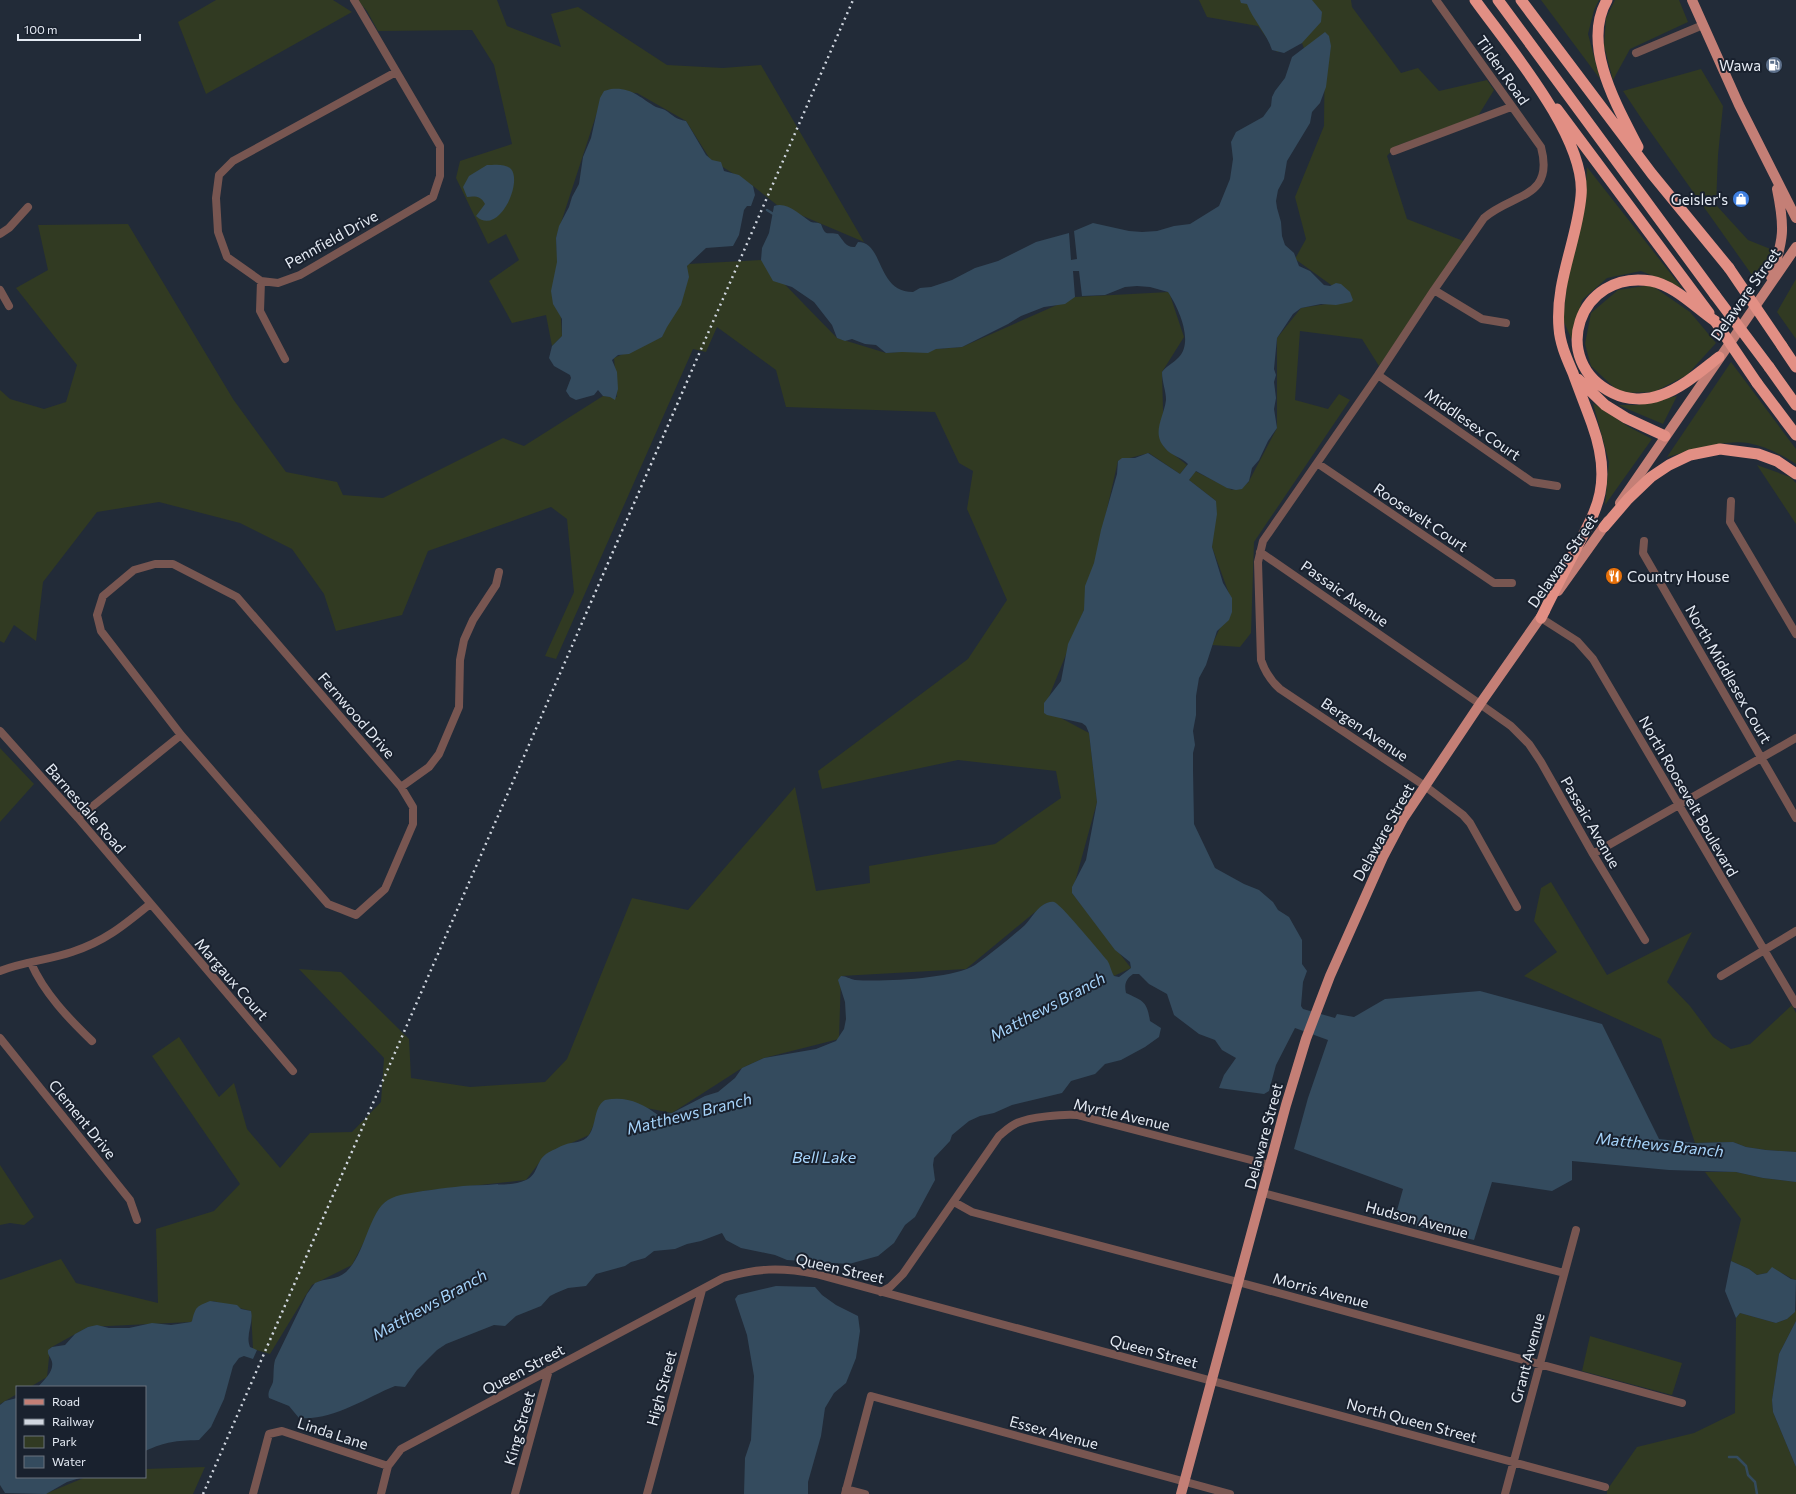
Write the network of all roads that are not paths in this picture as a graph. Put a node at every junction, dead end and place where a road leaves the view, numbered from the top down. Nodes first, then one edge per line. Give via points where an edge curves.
1 (354, 0) edge
2 (1436, 0) edge
3 (1475, 0) edge
4 (1498, 0) edge
5 (1521, 0) edge
6 (1607, 0) edge
7 (1692, 0) edge
8 (1703, 25) junction
9 (1636, 53) dead end
10 (396, 72) junction
11 (1541, 90) junction
12 (1511, 107) junction
13 (1394, 151) dead end
14 (1652, 174) junction
15 (1775, 177) junction
16 (28, 207) dead end
17 (1796, 218) edge
18 (0, 234) edge
19 (1796, 247) edge
20 (261, 281) junction
21 (1766, 289) junction
22 (0, 290) edge
23 (1434, 290) junction
24 (10, 306) dead end
25 (1715, 321) junction
26 (1506, 323) dead end
27 (1719, 357) junction
28 (285, 358) dead end
29 (1796, 367) edge
30 (1378, 375) junction
31 (1573, 375) junction
32 (1796, 405) edge
33 (1796, 435) edge
34 (1666, 436) junction
35 (1317, 463) junction
36 (1796, 474) edge
37 (1557, 486) dead end
38 (1731, 501) dead end
39 (1604, 527) junction
40 (1644, 541) dead end
41 (1260, 552) junction
42 (499, 572) dead end
43 (1512, 583) dead end
44 (1541, 618) junction
45 (1796, 634) edge
46 (1480, 704) junction
47 (0, 731) edge
48 (181, 735) junction
49 (1796, 738) edge
50 (1760, 757) junction
51 (1424, 786) junction
52 (401, 787) junction
53 (1678, 805) junction
54 (78, 818) junction
55 (1796, 818) edge
56 (1592, 854) junction
57 (150, 904) junction
58 (1517, 907) dead end
59 (1796, 931) edge
60 (1645, 940) dead end
61 (1763, 950) junction
62 (31, 963) junction
63 (0, 970) edge
64 (1721, 976) dead end
65 (1796, 1004) edge
66 (0, 1038) edge
67 (92, 1041) dead end
68 (293, 1071) dead end
69 (1270, 1165) junction
70 (1263, 1193) junction
71 (954, 1202) junction
72 (137, 1220) dead end
73 (1576, 1230) dead end
74 (1564, 1273) junction
75 (1238, 1282) junction
76 (702, 1290) junction
77 (881, 1292) junction
78 (1540, 1363) junction
79 (549, 1370) junction
80 (1212, 1381) junction
81 (1682, 1403) dead end
82 (1513, 1462) junction
83 (388, 1466) junction
84 (1185, 1482) junction
85 (1605, 1487) dead end
86 (846, 1492) edge
87 (253, 1494) edge
88 (381, 1494) edge
89 (515, 1494) edge
90 (647, 1494) edge
91 (865, 1494) edge
92 (1181, 1494) edge
93 (1230, 1494) edge
94 (1505, 1494) edge

1 - 10 street, Pennfield Drive
2 - 12 street, Tilden Road
3 - 11 highway
4 - 32 highway, bridge
5 - 14 highway
6 - 14 highway via 1599,21 1597,36 1600,55 1618,106
7 - 8 main road
8 - 9 street
8 - 15 main road
10 - 20 street via 233,161 219,175 216,198 218,232 227,257
10 - 20 street, Pennfield Drive via 440,146 440,176 433,197 300,275 278,282
11 - 25 highway via 1578,135
11 - 31 highway via 1569,141 1581,178 1578,214 1557,309 1559,331
12 - 13 street
12 - 23 street, Tilden Road via 1541,148 1542,174 1537,188 1530,194 1492,211 1484,218
14 - 29 highway, bridge via 1729,268
15 - 17 main road
15 - 21 main road via 1782,213 1782,244
16 - 18 street
19 - 21 main road, Delaware Street
20 - 28 street via 260,311
21 - 27 main road, Delaware Street
22 - 24 street
23 - 26 street via 1482,319
23 - 30 street
25 - 27 highway via 1671,288 1652,281 1630,280 1611,286 1594,298 1582,314 1578,335 1580,355 1583,365 1596,382 1620,396 1636,399 1660,396 1676,388
25 - 33 highway, bridge
27 - 34 main road, Delaware Street
30 - 35 street
30 - 37 street, Middlesex Court via 1532,482
31 - 34 highway via 1605,405 1626,418
31 - 44 highway via 1599,447 1602,466 1600,493 1592,517
34 - 39 main road, Delaware Street
35 - 41 street via 1263,541
35 - 43 street, Roosevelt Court via 1494,583
36 - 39 highway via 1777,461 1758,454 1720,449 1690,455 1651,477
38 - 45 street via 1730,522
39 - 44 main road, Delaware Street
40 - 50 street, North Middlesex Court via 1643,553
41 - 46 street, Passaic Avenue
41 - 51 street, Bergen Avenue via 1258,562 1261,660 1271,682
42 - 52 street via 496,585 472,620 464,640 460,660 459,707 439,754 429,767
44 - 46 main road, Delaware Street
44 - 53 street, North Roosevelt Boulevard via 1577,641 1593,659
46 - 51 main road, Delaware Street
46 - 56 street, Passaic Avenue via 1511,726 1529,744
47 - 54 street, Barnesdale Road
48 - 52 street, Fernwood Drive via 328,904 356,915 385,889 413,824 413,807
48 - 52 street, Fernwood Drive via 101,631 97,615 103,596 134,570 155,564 173,564 237,597
48 - 54 street
49 - 50 street
50 - 53 street
50 - 55 street, North Middlesex Court
51 - 58 street, Bergen Avenue via 1470,823
51 - 69 main road, Delaware Street via 1383,857 1330,976 1306,1039
53 - 56 street
53 - 61 street, North Roosevelt Boulevard
54 - 57 street, Barnesdale Road
56 - 60 street, Passaic Avenue
57 - 62 street via 121,928 97,942
57 - 68 street, Margaux Court
59 - 61 street
61 - 64 street
61 - 65 street, North Roosevelt Boulevard
62 - 63 street
62 - 67 street via 56,1002
66 - 72 street, Clement Drive via 130,1200
69 - 70 main road, Delaware Street
69 - 71 street, Myrtle Avenue via 1077,1115 1060,1115 1019,1121 1009,1127 999,1136
70 - 74 street, Hudson Avenue
70 - 75 main road, Delaware Street
71 - 75 street, Morris Avenue via 972,1212
71 - 77 street, Myrtle Avenue via 903,1274
73 - 74 street, Grant Avenue
74 - 78 street, Grant Avenue
75 - 78 street, Morris Avenue
75 - 80 main road, Delaware Street
76 - 77 street, Queen Street via 723,1278 745,1271 791,1269
76 - 79 street, Queen Street
76 - 90 street, High Street
77 - 80 street, Queen Street
78 - 81 street, Morris Avenue
78 - 82 street, Grant Avenue
79 - 83 street, Queen Street via 401,1449
79 - 89 street, King Street
80 - 82 street, North Queen Street
80 - 84 main road, Delaware Street
82 - 85 street, North Queen Street
82 - 94 street, Grant Avenue
83 - 87 street, Linda Lane via 282,1431 269,1434
83 - 88 street, Queen Street
84 - 86 street, Essex Avenue via 871,1396
84 - 92 main road, Delaware Street
84 - 93 street, Essex Avenue
86 - 91 street

